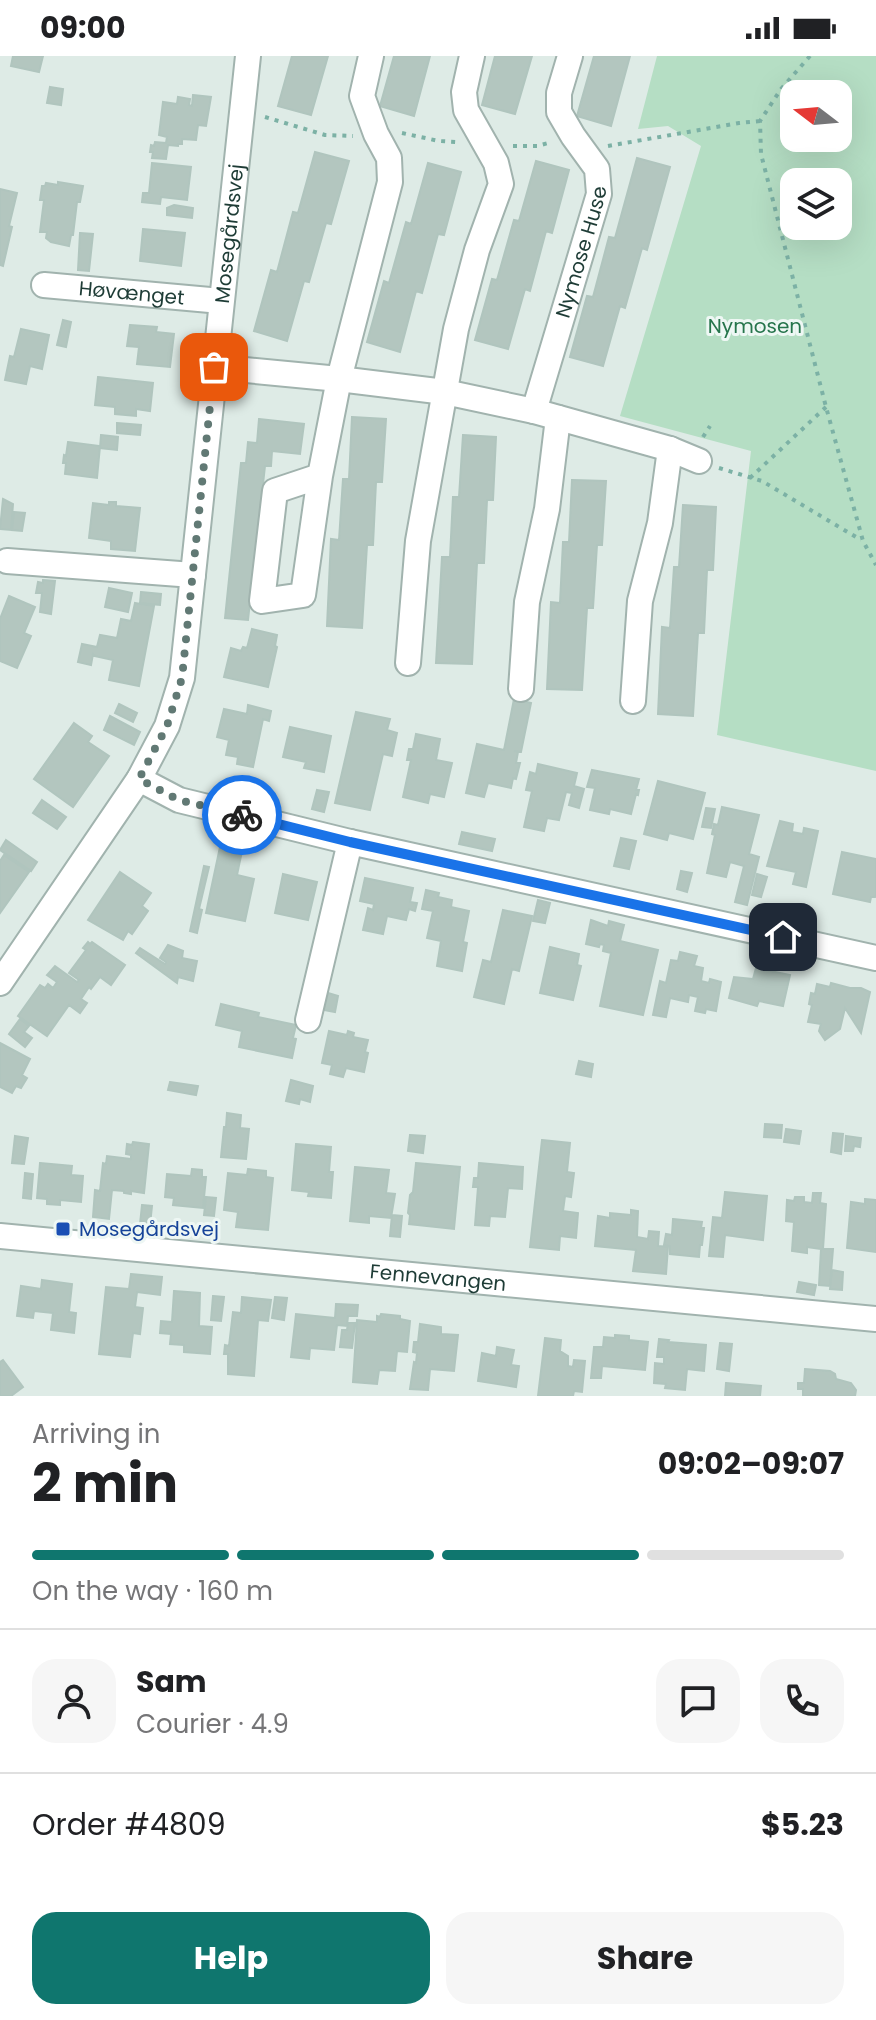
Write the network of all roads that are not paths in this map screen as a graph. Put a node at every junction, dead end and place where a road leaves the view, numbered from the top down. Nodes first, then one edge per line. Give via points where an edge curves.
1 (248, 56) edge
2 (371, 56) edge
3 (472, 56) edge
4 (570, 56) edge
5 (44, 285) dead end
6 (221, 301) junction
7 (214, 367) junction
8 (339, 379) junction
9 (445, 392) junction
10 (534, 411) junction
11 (558, 418) junction
12 (670, 449) junction
13 (699, 461) road end
14 (320, 476) junction
15 (7, 561) dead end
16 (193, 575) junction
17 (408, 663) dead end
18 (521, 689) dead end
19 (633, 701) dead end
20 (139, 779) junction
21 (350, 842) junction
22 (876, 958) edge
23 (0, 983) edge
24 (308, 1020) dead end
25 (0, 1236) edge
26 (876, 1319) edge

1 - 6 street, Mosegårdsvej
2 - 8 street via 362,96 389,158 390,182
3 - 9 street via 466,110 496,163 501,184 477,250
4 - 10 street, Nymose Huse via 559,112 597,169 599,194
5 - 6 street, Høvænget
6 - 7 street, Mosegårdsvej
7 - 8 street
7 - 16 street, Mosegårdsvej
8 - 9 street
8 - 14 street
9 - 10 street
9 - 17 street via 418,541
10 - 11 street
11 - 12 street
11 - 18 street via 547,509 527,602
12 - 13 street
12 - 19 street via 660,523 640,601
14 - 14 street via 303,595 262,601 275,491
15 - 16 street
16 - 20 street, Mosegårdsvej via 182,678 167,726
20 - 21 street via 179,800
20 - 23 street, Mosegårdsvej
21 - 22 street
21 - 24 street
25 - 26 street, Fennevangen

